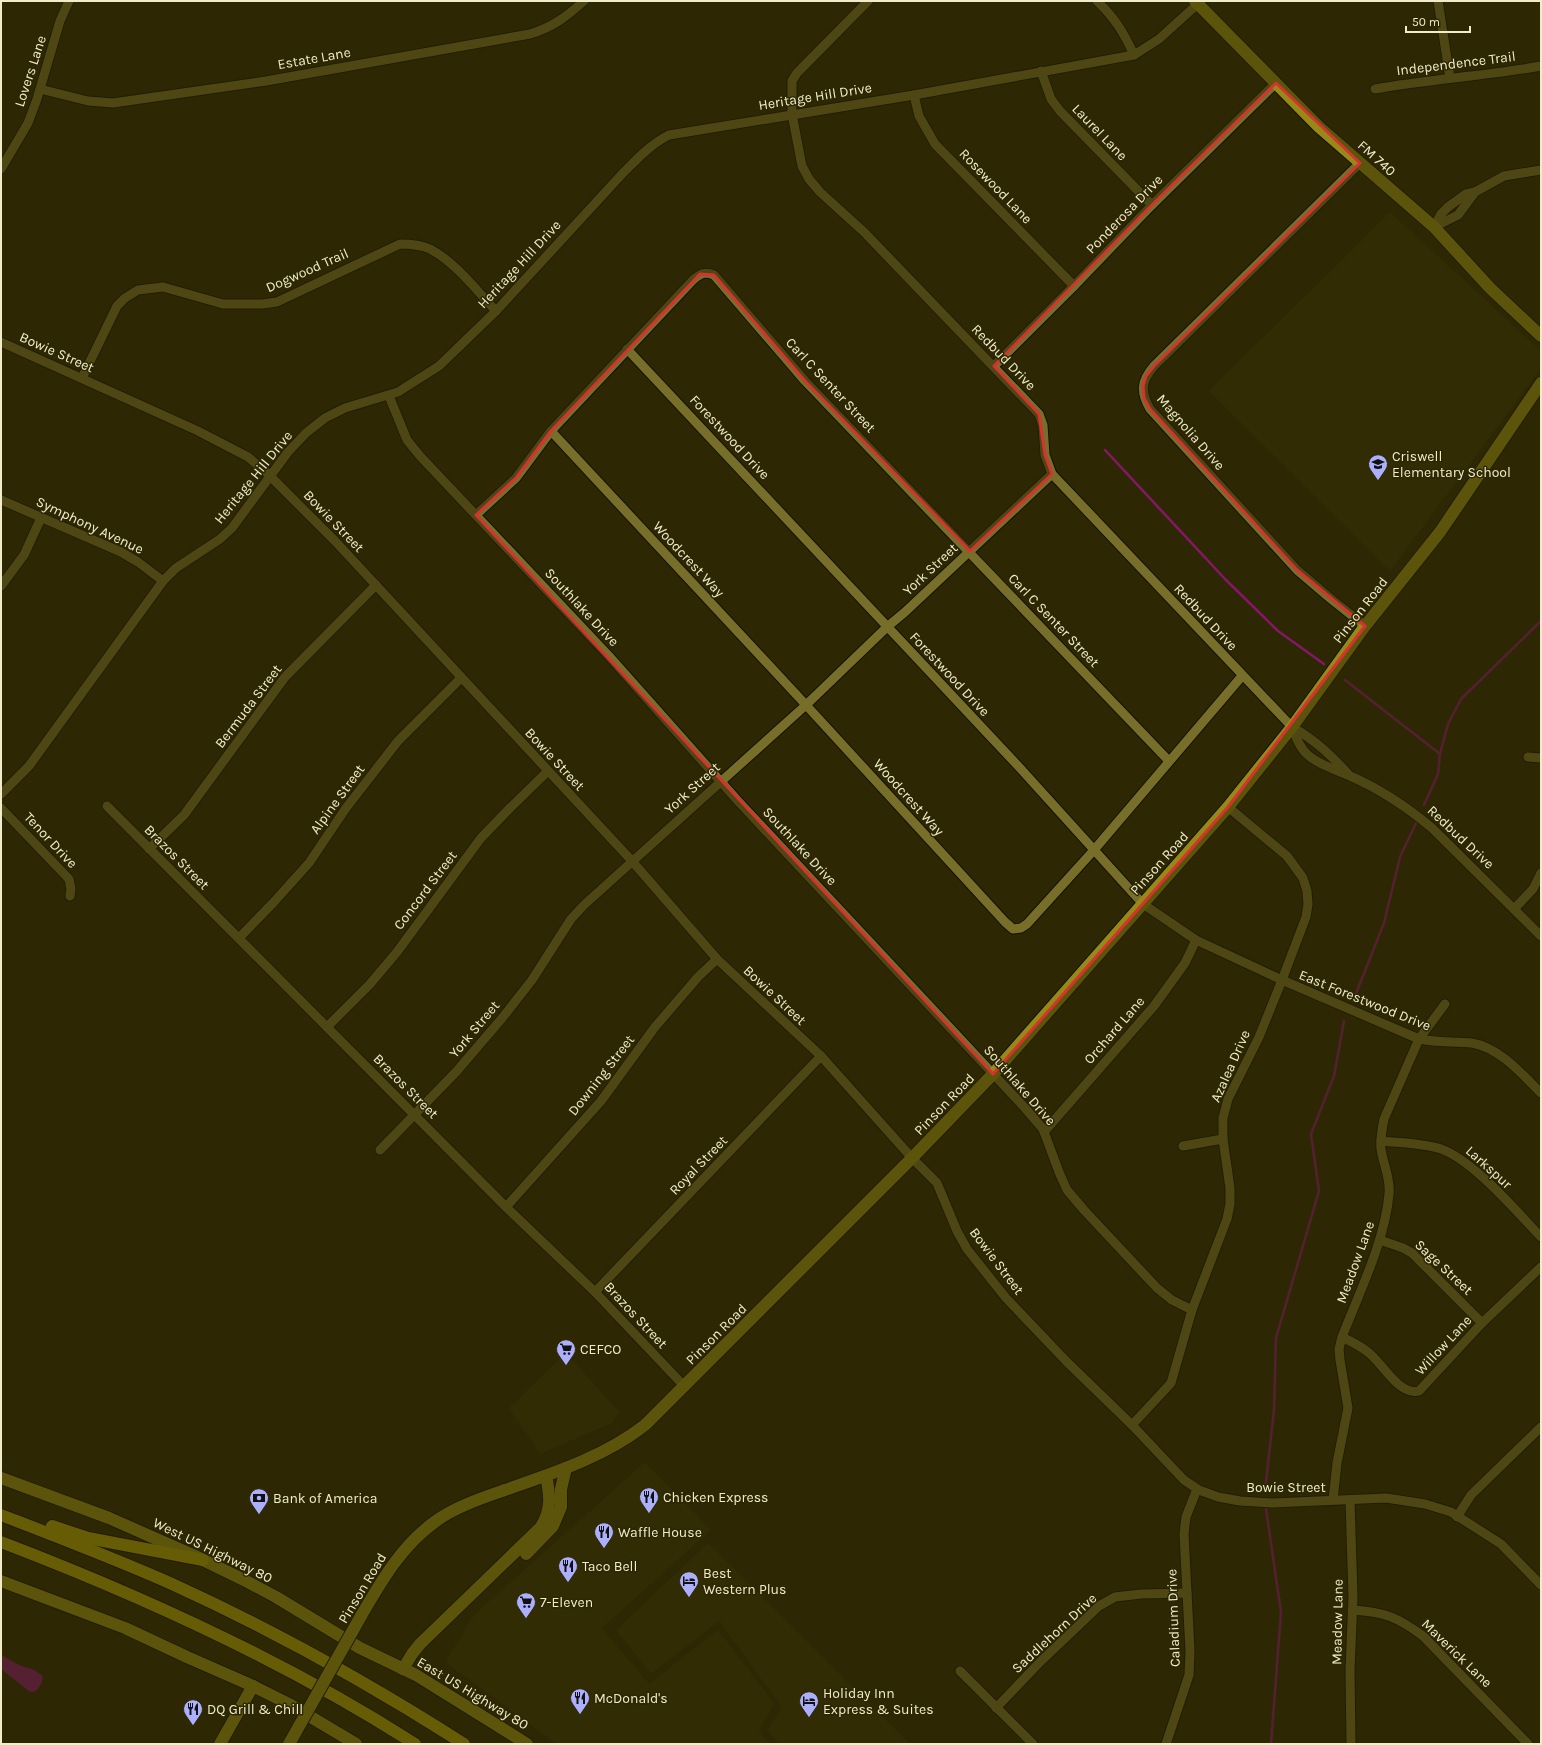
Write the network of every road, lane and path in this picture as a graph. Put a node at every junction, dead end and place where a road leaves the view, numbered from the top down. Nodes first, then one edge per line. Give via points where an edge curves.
1 (70, 1) edge
2 (584, 1) edge
3 (868, 1) edge
4 (1097, 1) edge
5 (1438, 1) edge
6 (1198, 2) edge
7 (1134, 55) junction
8 (1541, 66) edge
9 (1041, 71) junction
10 (1450, 78) junction
11 (1276, 83) junction
12 (40, 89) junction
13 (1375, 89) dead end
14 (914, 95) junction
15 (792, 114) junction
16 (1360, 163) junction
17 (1, 169) edge
18 (1541, 170) edge
19 (1475, 192) junction
20 (1152, 205) junction
21 (1434, 227) junction
22 (1074, 286) junction
23 (496, 311) junction
24 (1541, 336) edge
25 (1, 342) edge
26 (627, 349) junction
27 (994, 366) junction
28 (82, 378) junction
29 (1541, 383) edge
30 (389, 396) junction
31 (551, 430) junction
32 (1052, 474) junction
33 (270, 475) junction
34 (1, 500) edge
35 (476, 515) junction
36 (41, 518) junction
37 (970, 552) junction
38 (163, 581) junction
39 (376, 585) junction
40 (1, 586) edge
41 (1365, 626) junction
42 (887, 627) junction
43 (1242, 676) junction
44 (461, 678) junction
45 (806, 704) junction
46 (1292, 727) junction
47 (1528, 757) dead end
48 (1541, 758) edge
49 (1168, 761) junction
50 (548, 771) junction
51 (1349, 775) junction
52 (721, 781) junction
53 (1, 794) edge
54 (107, 806) dead end
55 (1228, 807) junction
56 (1, 808) edge
57 (149, 849) junction
58 (1094, 850) junction
59 (632, 861) junction
60 (1541, 873) edge
61 (70, 896) dead end
62 (1143, 904) junction
63 (1514, 909) junction
64 (1541, 936) edge
65 (239, 938) junction
66 (1196, 940) junction
67 (717, 959) junction
68 (1282, 980) junction
69 (1444, 1004) dead end
70 (327, 1027) junction
71 (1419, 1039) junction
72 (821, 1056) junction
73 (993, 1074) junction
74 (1541, 1093) edge
75 (415, 1116) junction
76 (1044, 1132) junction
77 (1223, 1139) junction
78 (1380, 1141) junction
79 (1183, 1146) dead end
80 (380, 1150) dead end
81 (912, 1158) junction
82 (506, 1207) junction
83 (1541, 1237) edge
84 (1380, 1240) junction
85 (1541, 1267) edge
86 (595, 1292) junction
87 (1192, 1310) junction
88 (1482, 1323) junction
89 (1342, 1337) junction
90 (684, 1387) junction
91 (1132, 1425) junction
92 (1541, 1427) edge
93 (566, 1468) junction
94 (546, 1476) junction
95 (1, 1478) edge
96 (1197, 1489) junction
97 (1333, 1500) junction
98 (1350, 1500) junction
99 (1, 1513) edge
100 (1457, 1517) junction
101 (1, 1542) edge
102 (203, 1560) junction
103 (497, 1570) junction
104 (1, 1581) edge
105 (1541, 1585) edge
106 (1187, 1593) junction
107 (1352, 1610) junction
108 (403, 1669) junction
109 (960, 1672) dead end
110 (253, 1686) junction
111 (996, 1708) junction
112 (352, 1743) edge
113 (220, 1744) edge
114 (289, 1744) edge
115 (415, 1744) edge
116 (464, 1744) edge
117 (527, 1744) edge
118 (1033, 1744) edge
119 (1166, 1744) edge
120 (1351, 1744) edge
121 (1528, 1744) edge

1 - 12 street, Lovers Lane via 60,21
2 - 12 street, Estate Lane via 559,22 530,34 266,81 113,103 88,101
3 - 15 street, Redbud Drive via 797,72 792,81
4 - 7 street via 1122,29
5 - 10 street
6 - 7 street, Heritage Hill Drive via 1159,39
6 - 11 main road, FM 740 / FM 740
7 - 9 street, Heritage Hill Drive
8 - 10 street, Independence Trail
9 - 14 street, Heritage Hill Drive
9 - 20 street, Laurel Lane via 1051,99
10 - 13 street, Independence Trail
11 - 16 main road, FM 740 / FM 740 via 1319,127
11 - 20 street, Ponderosa Drive
12 - 17 street, Lovers Lane via 28,123
14 - 15 street, Heritage Hill Drive
14 - 22 street, Rosewood Lane via 919,116 935,144
15 - 23 street, Heritage Hill Drive via 669,135 658,140 623,173
15 - 27 street, Redbud Drive via 802,166 809,179
16 - 21 main road, FM 740 / FM 740
16 - 41 street, Magnolia Drive via 1154,366 1146,376 1143,386 1144,398 1150,409 1249,518 1298,570
18 - 19 street via 1504,176
19 - 21 street via 1458,215
19 - 21 street via 1466,194 1448,207
20 - 22 street, Ponderosa Drive
21 - 24 main road, FM 740 / FM 740 via 1490,288
22 - 27 street, Ponderosa Drive
23 - 28 street, Dogwood Trail via 451,265 430,250 416,245 400,244 277,302 223,304 163,287 138,290 117,306
23 - 30 street, Heritage Hill Drive via 439,366
25 - 28 street, Bowie Street
26 - 31 street, Carl C Senter Street
26 - 37 street, Carl C Senter Street via 700,274 707,272 714,275 805,382
26 - 42 street, Forestwood Drive
27 - 32 street, Redbud Drive via 1039,414 1043,425 1045,455
28 - 33 street, Bowie Street via 198,431 248,457
29 - 41 main road, Pinson Road via 1440,532
30 - 33 street, Heritage Hill Drive via 345,408 325,418 306,433
30 - 35 street, Southlake Drive via 407,440
31 - 35 street, Carl C Senter Street via 516,478
31 - 45 street, Woodcrest Way
32 - 37 street, York Street
32 - 43 street, Redbud Drive
33 - 38 street, Heritage Hill Drive via 232,528 176,568
33 - 39 street, Bowie Street
34 - 36 street, Symphony Avenue
35 - 52 street, Southlake Drive via 609,656
36 - 38 street, Symphony Avenue via 131,557
36 - 40 street via 24,555
37 - 42 street, York Street
37 - 49 street, Carl C Senter Street
38 - 53 street, Heritage Hill Drive via 30,766
39 - 44 street, Bowie Street
39 - 57 street, Bermuda Street via 286,677 184,815
41 - 46 main road, Pinson Road
42 - 45 street, York Street
42 - 58 street, Forestwood Drive
43 - 46 street, Redbud Drive
43 - 49 street, Woodcrest Way
44 - 50 street, Bowie Street
44 - 65 street, Alpine Street via 398,741 346,808 309,863
45 - 52 street, York Street
45 - 58 street, Woodcrest Way via 1013,929 1027,924
46 - 51 street, Redbud Drive via 1312,738
46 - 51 street, Redbud Drive via 1297,741 1308,755 1329,769
46 - 55 main road, Pinson Road
47 - 48 street
49 - 58 street, Woodcrest Way
50 - 59 street, Bowie Street
50 - 70 street, Concord Street via 481,838 397,952 370,984
51 - 63 street, Redbud Drive via 1413,812 1457,850
52 - 59 street, York Street
52 - 73 street, Southlake Drive
54 - 57 street, Brazos Street
55 - 62 main road, Pinson Road
55 - 68 street, Azalea Drive via 1287,856 1303,878 1308,904 1306,917
56 - 61 street, Tenor Drive via 69,879
57 - 65 street, Brazos Street
58 - 62 street, Forestwood Drive
59 - 67 street, Bowie Street
59 - 75 street, York Street via 571,919 532,980 504,1017
60 - 63 street via 1533,889
62 - 66 street, Forestwood Drive
62 - 73 main road, Pinson Road
63 - 64 street, Redbud Drive
65 - 70 street, Brazos Street
66 - 68 street, Forestwood Drive
66 - 76 street, Orchard Lane via 1185,963 1154,1006
67 - 72 street, Bowie Street
67 - 82 street, Downing Street via 655,1027 601,1101
68 - 71 street, East Forestwood Drive
68 - 77 street, Azalea Drive via 1259,1037 1228,1099 1223,1118
69 - 71 street, Meadow Lane
70 - 75 street, Brazos Street
71 - 74 street, East Forestwood Drive via 1432,1042 1472,1043 1489,1048
71 - 78 street, Meadow Lane via 1384,1119
72 - 81 street, Bowie Street
72 - 86 street, Royal Street
73 - 76 street, Southlake Drive
73 - 81 main road, Pinson Road
75 - 80 street, York Street
75 - 82 street, Brazos Street
76 - 87 street, Southlake Drive via 1064,1184 1084,1210 1157,1288 1172,1300
77 - 79 street
77 - 87 street, Azalea Drive via 1230,1204 1227,1220
78 - 83 street, Larkspur via 1426,1145 1455,1156 1478,1174
78 - 84 street, Meadow Lane via 1390,1192
81 - 90 main road, Pinson Road
81 - 91 street, Bowie Street via 937,1183 957,1231 981,1268 1067,1362
82 - 86 street, Brazos Street
84 - 88 street, Sage Street via 1412,1253
84 - 89 street, Meadow Lane
85 - 88 street, Willow Lane
86 - 90 street, Brazos Street
87 - 91 street, Azalea Drive via 1171,1384
88 - 89 street, Willow Lane via 1419,1391 1415,1392 1401,1386 1371,1354
89 - 97 street, Meadow Lane via 1339,1349 1348,1408 1337,1463
90 - 93 main road, Pinson Road via 656,1415 627,1438 600,1454
91 - 96 street, Bowie Street via 1174,1471
92 - 100 street via 1471,1496
93 - 94 main road, Pinson Road
93 - 103 main road via 561,1489 562,1507 553,1526 524,1556
94 - 103 main road via 550,1503 544,1521
94 - 114 main road, Pinson Road, bridge via 477,1501 436,1521 411,1543 385,1575
95 - 102 main road, West US Highway 80 via 109,1518
96 - 97 street, Bowie Street via 1218,1497 1240,1501 1272,1503
96 - 106 street, Caladium Drive via 1185,1523
97 - 98 street, Bowie Street
98 - 100 street, Bowie Street via 1386,1498 1425,1504 1451,1512
98 - 107 street, Meadow Lane
99 - 102 highway via 34,1520 88,1538
99 - 116 highway via 152,1576 260,1627 365,1683
100 - 105 street, Bowie Street via 1500,1544
101 - 115 highway via 108,1584 204,1628 304,1679
102 - 108 main road, West US Highway 80 via 260,1588 360,1648
103 - 108 main road via 420,1644
104 - 110 main road via 125,1628
106 - 111 street, Saddlehorn Drive via 1115,1597 1099,1606
106 - 119 street, Caladium Drive via 1189,1675
107 - 120 street, Meadow Lane
107 - 121 street, Maverick Lane via 1389,1615 1423,1636
108 - 117 main road, East US Highway 80
109 - 111 street
110 - 112 main road via 289,1704
110 - 113 main road
111 - 118 street

